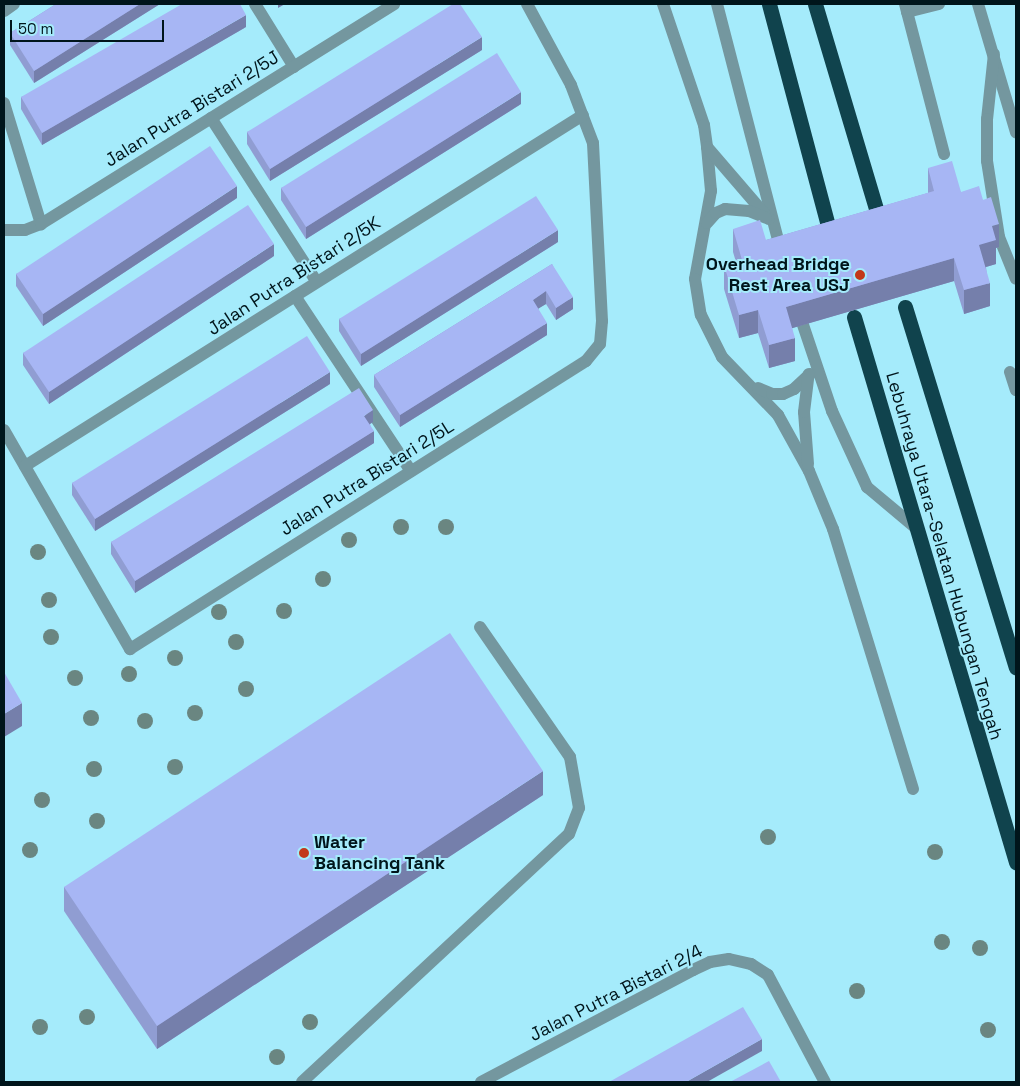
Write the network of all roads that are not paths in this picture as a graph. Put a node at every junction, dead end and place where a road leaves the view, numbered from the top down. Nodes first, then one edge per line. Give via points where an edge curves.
1 (14, 4) edge
2 (255, 4) edge
3 (394, 4) edge
4 (527, 4) edge
5 (663, 4) edge
6 (717, 4) edge
7 (769, 4) edge
8 (815, 4) edge
9 (939, 4) edge
10 (978, 4) edge
11 (906, 8) edge
12 (4, 10) edge
13 (994, 54) junction
14 (294, 67) junction
15 (4, 103) edge
16 (582, 116) junction
17 (210, 118) junction
18 (1016, 132) edge
19 (707, 147) junction
20 (944, 154) dead end
21 (773, 222) junction
22 (707, 223) junction
23 (41, 224) junction
24 (881, 226) edge
25 (4, 230) edge
26 (831, 237) edge
27 (786, 268) edge
28 (1016, 279) edge
29 (316, 281) junction
30 (793, 294) edge
31 (295, 296) junction
32 (905, 306) dead end
33 (854, 317) dead end
34 (813, 371) junction
35 (1010, 372) dead end
36 (749, 383) junction
37 (1016, 390) edge
38 (4, 430) edge
39 (25, 466) junction
40 (411, 471) junction
41 (809, 471) junction
42 (916, 528) junction
43 (480, 627) dead end
44 (1016, 667) edge
45 (912, 789) dead end
46 (1016, 862) edge
47 (302, 1082) edge
48 (481, 1082) edge
49 (825, 1082) edge

1 - 12 street
2 - 14 street
3 - 14 street, Jalan Putra Bistari 2/5J
4 - 16 street, Jalan Putra Bistari 2/5L via 570,84
5 - 19 street via 704,125
6 - 21 street
7 - 26 highway
8 - 24 highway
9 - 11 street
10 - 13 street
11 - 20 street
13 - 18 street
13 - 28 street via 987,119 987,161 999,237
14 - 17 street, Jalan Putra Bistari 2/5J
15 - 23 street
16 - 29 street, Jalan Putra Bistari 2/5K
16 - 40 street, Jalan Putra Bistari 2/5L via 593,143 602,321 600,344 586,361
17 - 23 street, Jalan Putra Bistari 2/5J
17 - 29 street
19 - 21 street
19 - 22 street via 711,191
21 - 22 street via 749,211 725,209
21 - 27 street
22 - 36 street via 697,260 696,299 709,335 722,358
23 - 25 street, Jalan Putra Bistari 2/5J via 24,230
29 - 31 street, Jalan Putra Bistari 2/5K
30 - 34 street
31 - 39 street, Jalan Putra Bistari 2/5K
31 - 40 street
32 - 44 highway, Lebuhraya Utara–Selatan Hubungan Tengah
33 - 42 highway, Lebuhraya Utara–Selatan Hubungan Tengah
34 - 36 street via 794,389 783,394 772,394
34 - 41 street via 804,412
34 - 42 street via 867,488
35 - 37 street
36 - 41 street via 778,415
38 - 39 street
39 - 40 street, Jalan Putra Bistari 2/5L via 130,649
41 - 45 street via 833,529
42 - 46 highway, Lebuhraya Utara–Selatan Hubungan Tengah
43 - 47 street via 570,757 579,808 568,834
48 - 49 street, Jalan Putra Bistari 2/4 via 693,970 710,962 729,959 751,964 768,975

